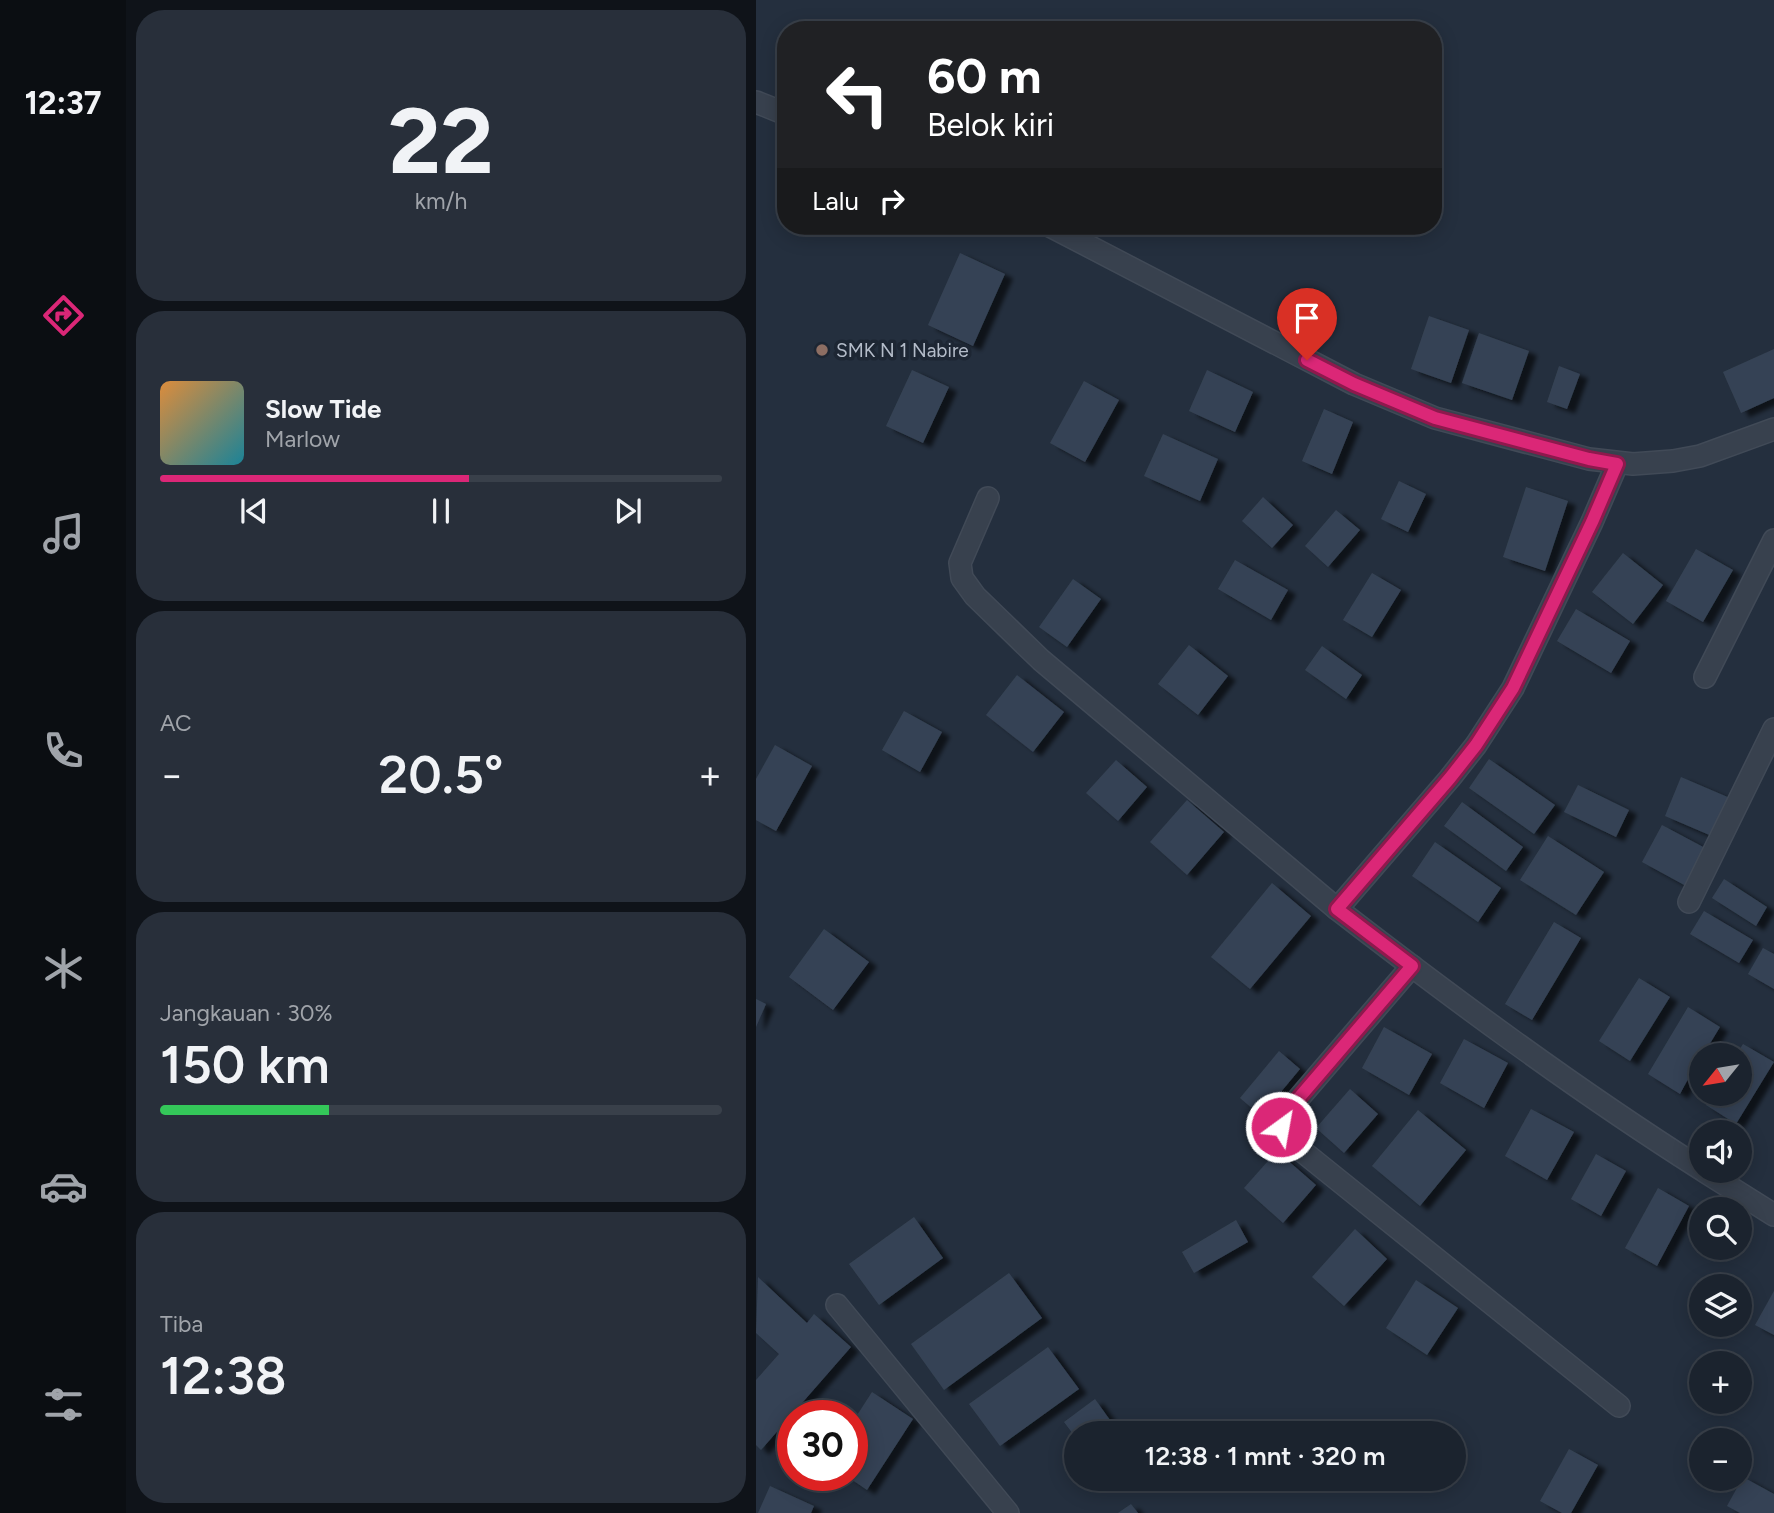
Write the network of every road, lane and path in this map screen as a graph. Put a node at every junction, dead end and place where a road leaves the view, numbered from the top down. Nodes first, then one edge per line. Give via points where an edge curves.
1 (756, 102) edge
2 (777, 110) edge
3 (1068, 235) edge
4 (1774, 429) edge
5 (1617, 464) junction
6 (988, 498) dead end
7 (1774, 540) edge
8 (1705, 677) dead end
9 (1774, 729) edge
10 (1689, 902) dead end
11 (1337, 909) junction
12 (1412, 966) junction
13 (1689, 1161) edge
14 (1724, 1183) edge
15 (1774, 1215) edge
16 (837, 1305) dead end
17 (1619, 1405) dead end
18 (1008, 1513) edge

1 - 2 street
3 - 5 street via 1354,384 1435,418
4 - 5 street via 1700,456
5 - 11 street via 1513,688 1450,778
6 - 11 street via 960,563 962,578 975,596 1041,660
7 - 8 street
9 - 10 street
11 - 12 street
12 - 13 street
12 - 17 street via 1286,1113 1280,1124 1283,1132 1383,1218
14 - 15 street
16 - 18 street

